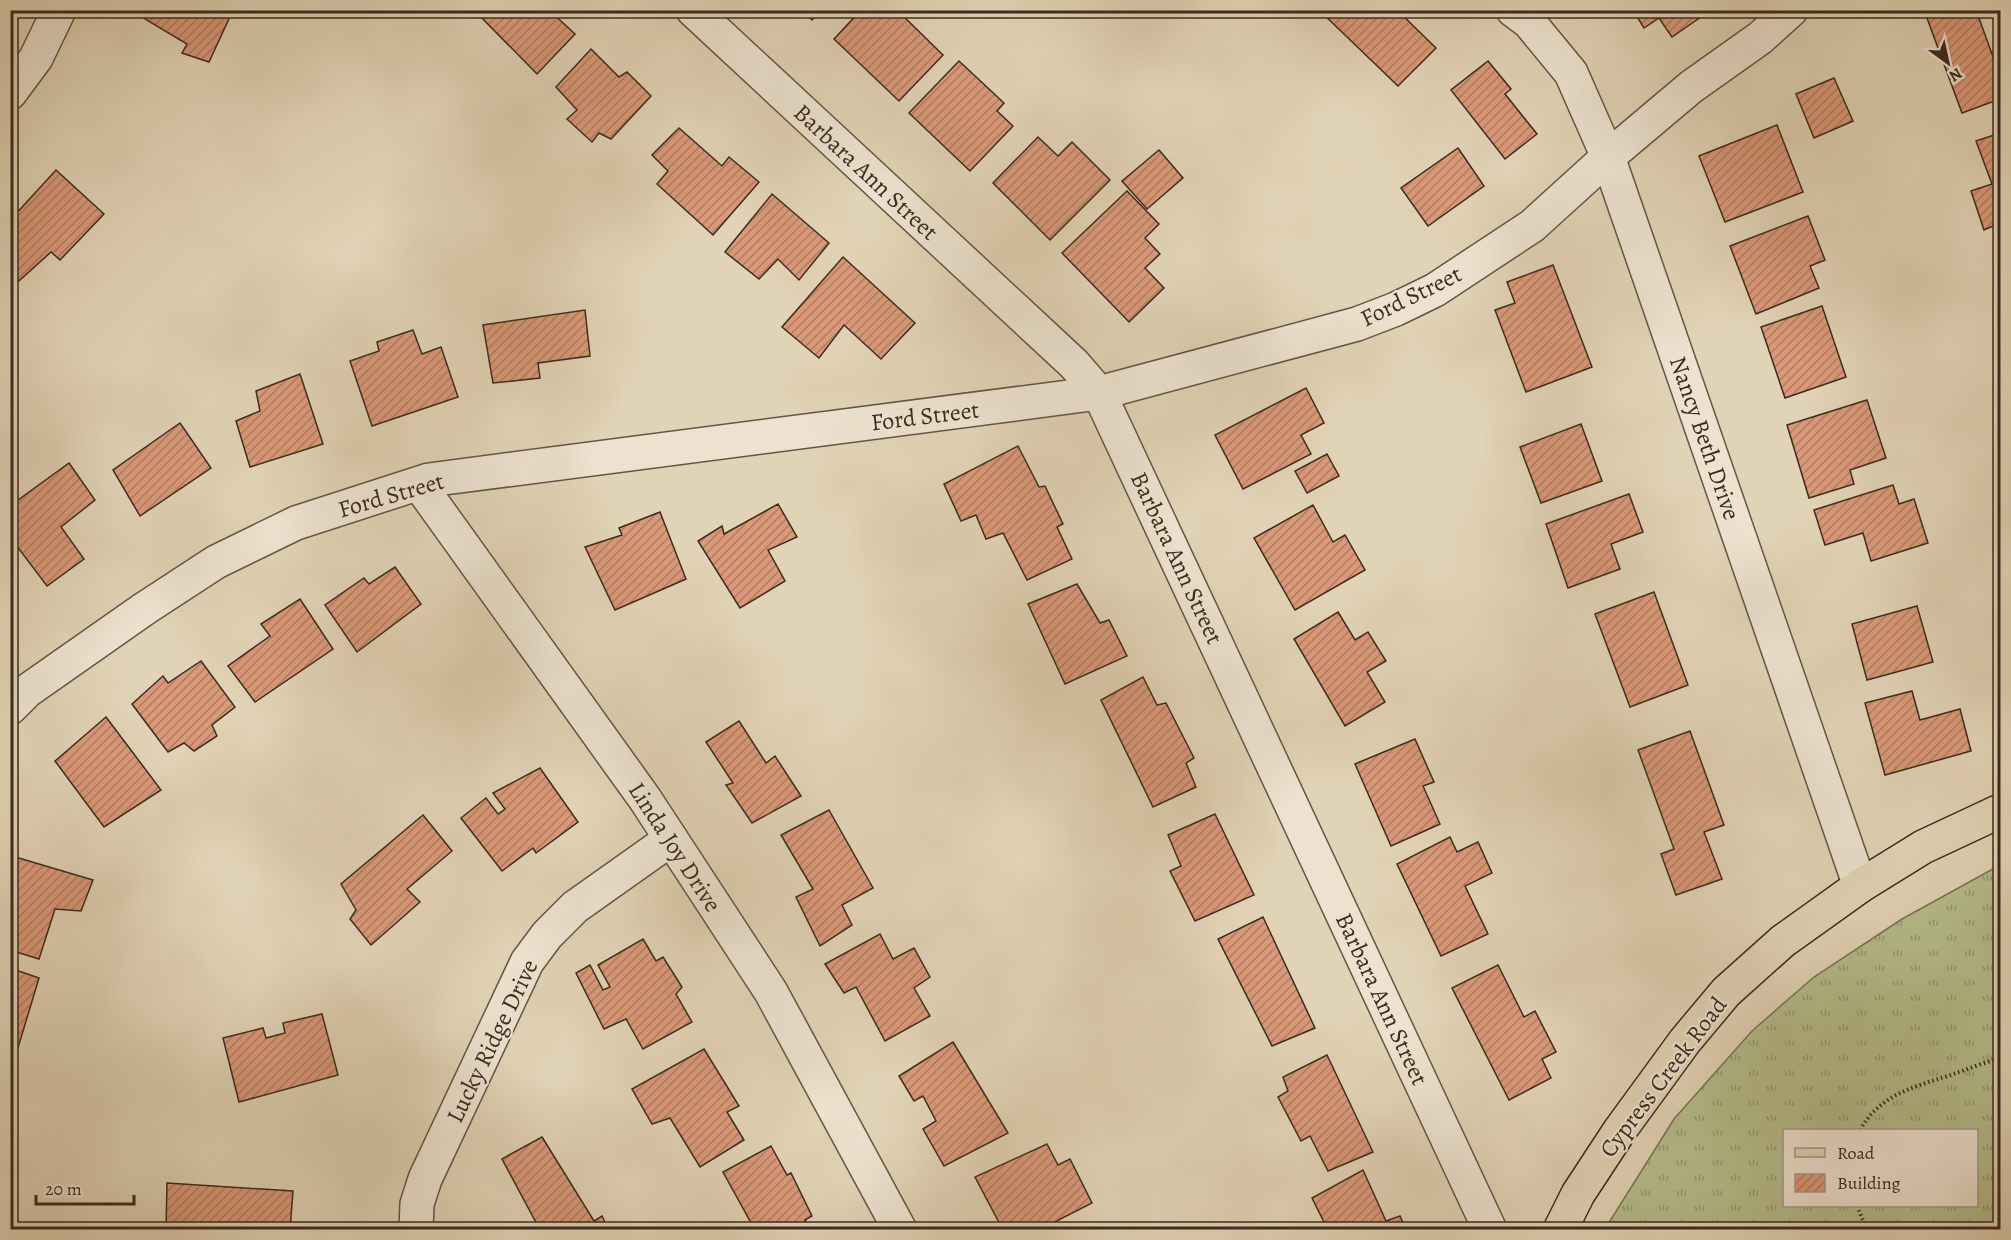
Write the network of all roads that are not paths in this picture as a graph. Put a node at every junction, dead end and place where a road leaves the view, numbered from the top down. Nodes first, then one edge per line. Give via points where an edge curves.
1 (59, 10) edge
2 (693, 10) edge
3 (1514, 10) edge
4 (1791, 10) edge
5 (10, 93) edge
6 (1608, 157) junction
7 (1099, 393) junction
8 (419, 484) junction
9 (10, 708) edge
10 (2001, 811) edge
11 (671, 839) junction
12 (1860, 886) junction
13 (416, 1230) edge
14 (900, 1230) edge
15 (1490, 1230) edge
16 (1560, 1230) edge

1 - 5 street via 36,58
2 - 7 street, Barbara Ann Street via 1065,356
3 - 6 street, Nancy Beth Drive via 1529,22 1571,74
4 - 6 street, Ford Street
6 - 7 street, Ford Street via 1513,240 1435,290 1396,309 1356,324
6 - 12 street, Nancy Beth Drive
7 - 8 street, Ford Street
7 - 15 street, Barbara Ann Street
8 - 9 street, Ford Street via 296,523 216,562 27,691
8 - 11 street, Linda Joy Drive
10 - 12 main road, Cypress Creek Road via 1923,847
11 - 13 street, Lucky Ridge Drive via 575,907 527,962 425,1179 417,1204
11 - 14 street, Linda Joy Drive via 771,992
12 - 16 main road, Cypress Creek Road via 1783,941 1726,992 1620,1130 1578,1194

